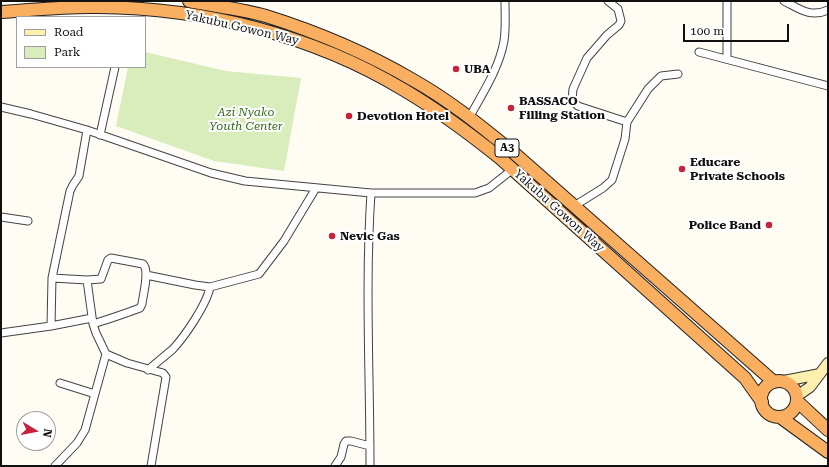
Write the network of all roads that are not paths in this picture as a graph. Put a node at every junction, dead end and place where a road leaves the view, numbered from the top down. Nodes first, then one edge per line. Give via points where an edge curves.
1 (189, 1) edge
2 (505, 1) edge
3 (608, 1) edge
4 (727, 1) edge
5 (784, 1) edge
6 (828, 10) edge
7 (1, 12) edge
8 (126, 12) edge
9 (320, 35) junction
10 (314, 46) junction
11 (699, 52) dead end
12 (727, 59) junction
13 (115, 68) edge
14 (678, 74) dead end
15 (828, 86) edge
16 (1, 107) edge
17 (469, 118) junction
18 (627, 122) junction
19 (86, 130) junction
20 (100, 135) junction
21 (513, 169) junction
22 (316, 188) junction
23 (371, 193) junction
24 (574, 206) junction
25 (1, 217) edge
26 (28, 221) dead end
27 (146, 275) junction
28 (52, 278) junction
29 (87, 280) junction
30 (210, 287) junction
31 (92, 321) junction
32 (51, 326) junction
33 (1, 333) edge
34 (106, 354) junction
35 (828, 363) edge
36 (148, 370) junction
37 (820, 374) junction
38 (779, 382) junction
39 (60, 383) dead end
40 (95, 394) junction
41 (797, 398) junction
42 (762, 402) junction
43 (780, 417) junction
44 (828, 430) edge
45 (370, 446) junction
46 (828, 452) edge
47 (55, 466) edge
48 (152, 466) edge
49 (334, 466) edge
50 (370, 466) edge

1 - 9 highway, Yakubu Gowon Way / A3 via 264,16
2 - 17 street via 505,29 501,54
3 - 18 street via 618,9 621,21 587,58 573,89 572,100 578,106
4 - 12 street
5 - 6 street via 813,14
7 - 8 highway, Yakubu Gowon Way / A3 via 74,7
8 - 10 highway, Yakubu Gowon Way / A3 via 152,9 189,14 293,38
9 - 10 highway
9 - 17 highway, Yakubu Gowon Way / A3 via 378,60 415,80
10 - 21 highway, Yakubu Gowon Way / A3 via 368,70 404,90 467,131
11 - 12 street
12 - 15 street
13 - 20 street
14 - 18 street via 661,76 648,88
16 - 19 street
17 - 24 highway, Yakubu Gowon Way / A3 via 514,153
18 - 24 street via 625,139 612,180
19 - 20 street
19 - 28 street via 79,176 70,191
20 - 22 street via 211,173 245,180
21 - 23 street via 489,188 474,193
21 - 42 highway, Yakubu Gowon Way / A3 via 745,378
22 - 23 street
22 - 30 street via 284,241 259,274
23 - 45 street via 368,241
24 - 38 highway, Yakubu Gowon Way / A3
25 - 26 street
27 - 29 street via 146,267 143,264 111,258 101,279
27 - 30 street
27 - 31 street via 140,308 123,315
28 - 29 street
28 - 32 street
29 - 31 street
30 - 36 street via 205,302 182,337
31 - 32 street
31 - 34 street
32 - 33 street
34 - 36 street
34 - 40 street
35 - 37 main road
36 - 48 street via 163,373 166,377
37 - 38 main road
37 - 41 main road
38 - 41 highway via 793,387
38 - 42 highway via 766,387
39 - 40 street
40 - 47 street via 85,430 77,443
41 - 43 highway via 793,410
41 - 44 highway
42 - 43 highway via 766,411
43 - 46 highway
45 - 49 street via 346,441
45 - 50 street

